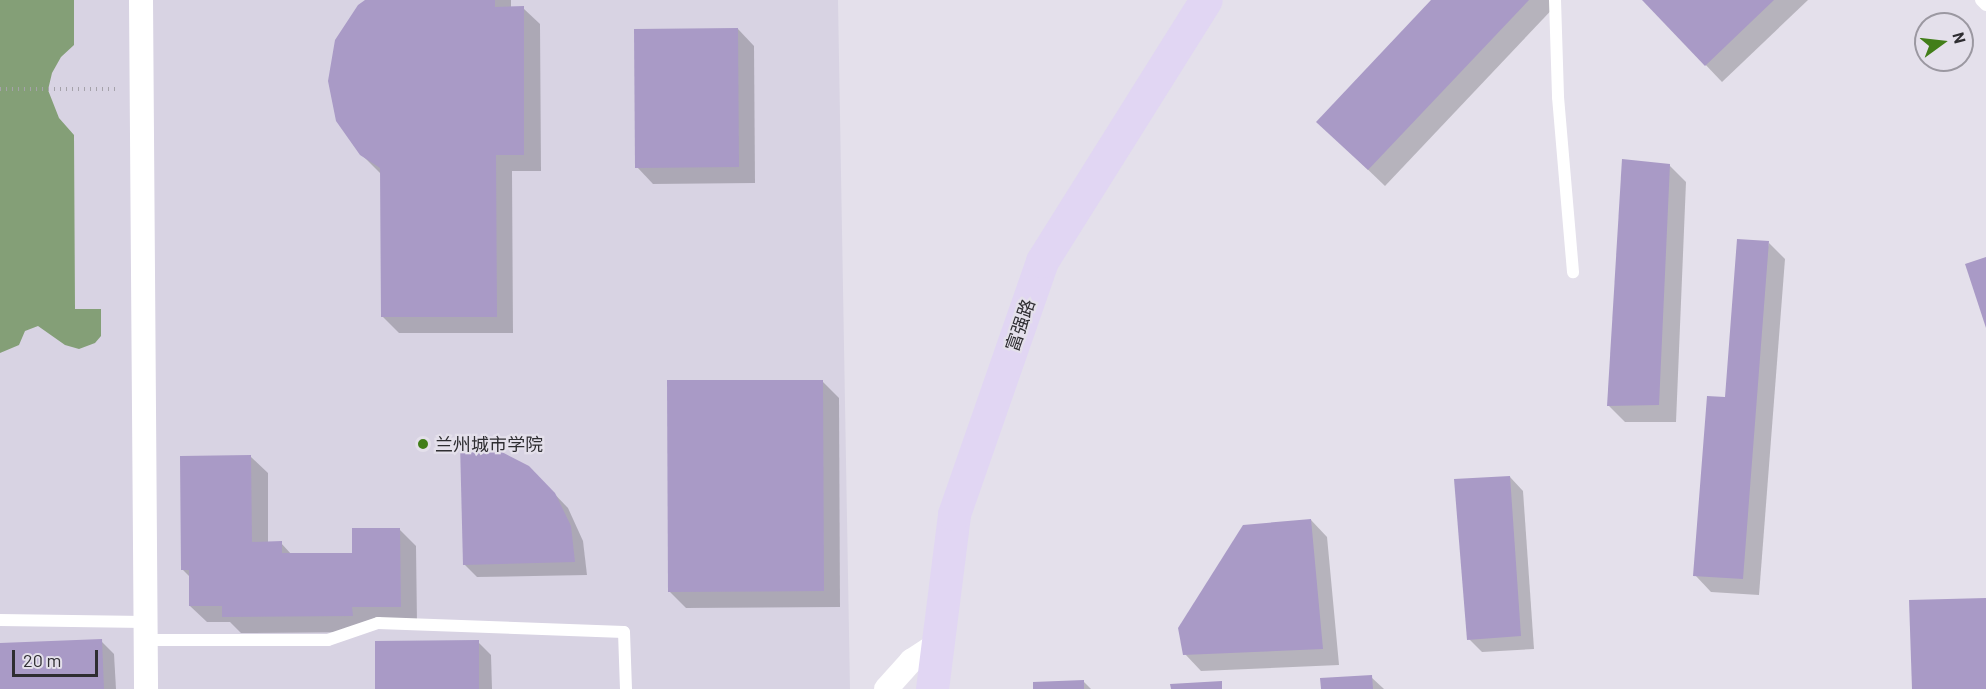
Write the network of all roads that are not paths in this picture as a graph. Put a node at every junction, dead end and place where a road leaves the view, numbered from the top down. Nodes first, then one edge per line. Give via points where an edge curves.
1 (141, 0) edge
2 (1206, 0) edge
3 (1555, 0) edge
4 (1981, 0) edge
5 (1986, 5) edge
6 (1574, 272) dead end
7 (0, 620) edge
8 (145, 631) junction
9 (938, 645) junction
10 (146, 689) edge
11 (626, 689) edge
12 (886, 689) edge
13 (932, 689) edge

1 - 8 street
2 - 9 main road, 富强路 via 1042,261 954,514
3 - 6 lane via 1558,97
4 - 5 lane
7 - 8 lane
8 - 10 street
8 - 11 lane via 327,640 378,623 624,632
9 - 12 street via 911,661
9 - 13 main road, 富强路

